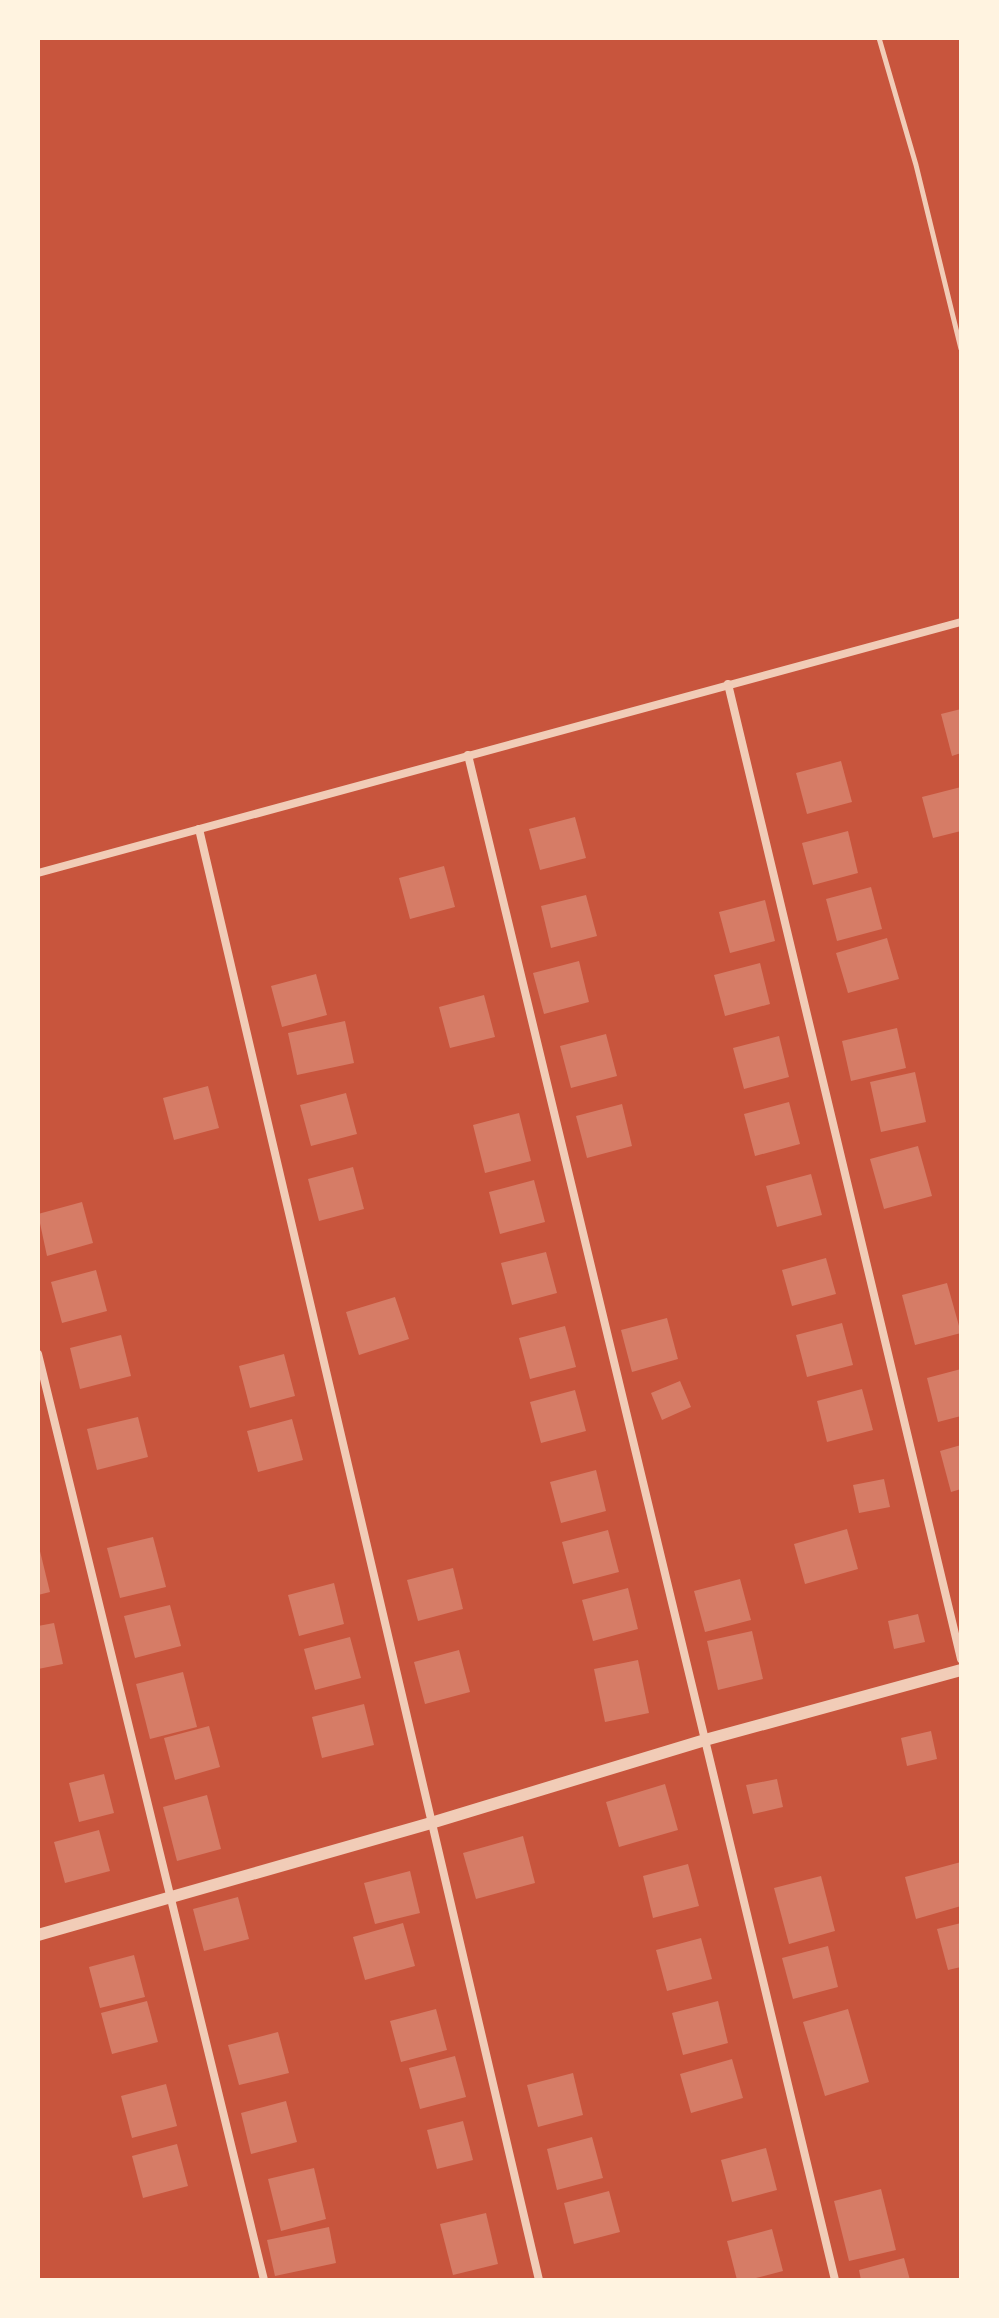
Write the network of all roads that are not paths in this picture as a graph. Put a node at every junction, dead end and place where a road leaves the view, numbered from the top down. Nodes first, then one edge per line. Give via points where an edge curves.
1 (879, 38) edge
2 (961, 349) edge
3 (961, 622) edge
4 (728, 684) junction
5 (468, 755) junction
6 (199, 829) junction
7 (38, 873) edge
8 (38, 1354) edge
9 (961, 1659) edge
10 (961, 1670) edge
11 (705, 1740) junction
12 (431, 1823) junction
13 (171, 1899) junction
14 (38, 1935) edge
15 (264, 2280) edge
16 (539, 2280) edge
17 (835, 2280) edge

1 - 2 lane
3 - 4 street
4 - 5 street
4 - 9 street
5 - 6 street
5 - 11 street
6 - 7 street
6 - 12 street
8 - 13 street
10 - 11 street
11 - 12 street
11 - 17 street
12 - 13 street
12 - 16 street
13 - 14 street
13 - 15 street

